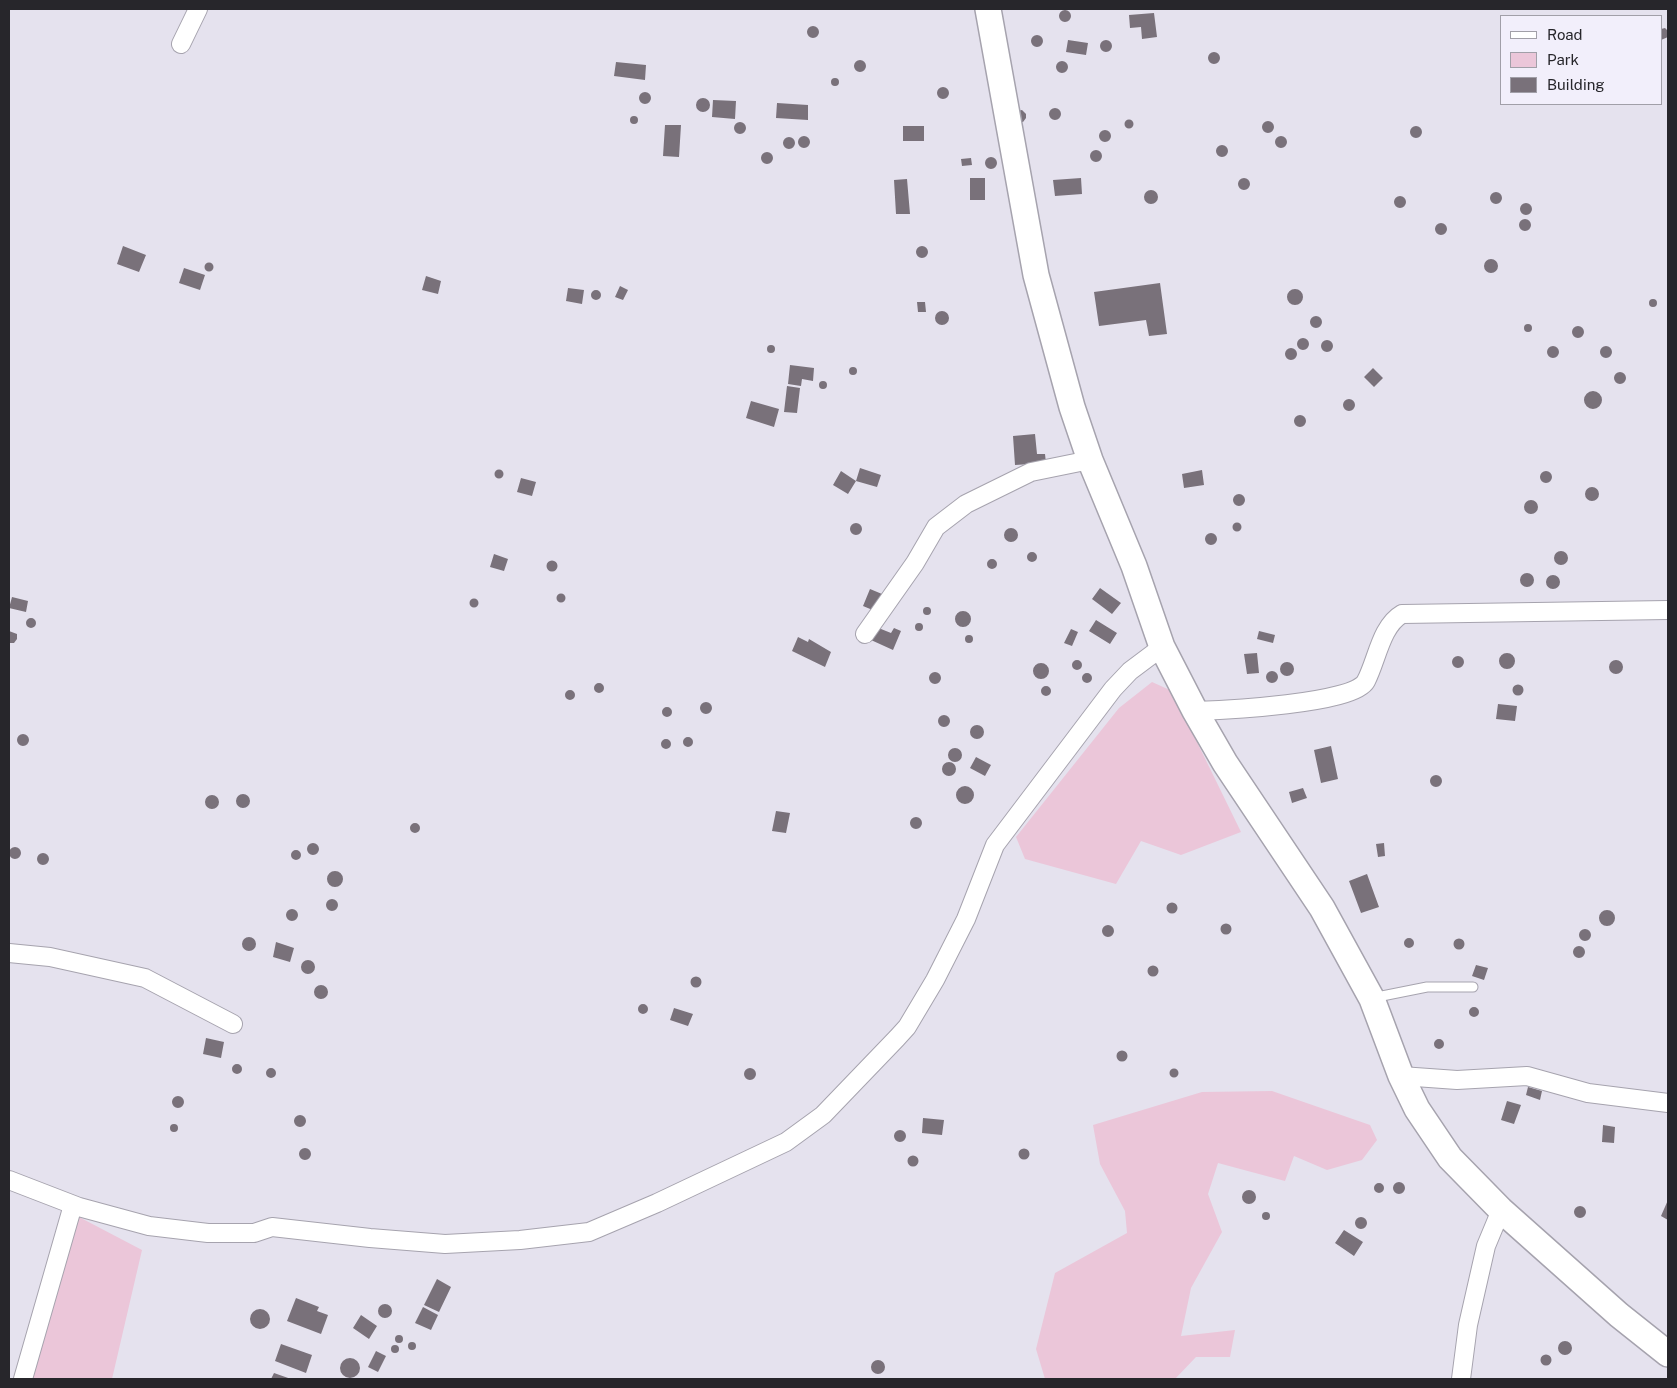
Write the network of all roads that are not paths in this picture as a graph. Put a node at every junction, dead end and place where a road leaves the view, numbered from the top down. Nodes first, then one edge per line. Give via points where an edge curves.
1 (198, 9) edge
2 (988, 9) edge
3 (181, 44) dead end
4 (1090, 460) junction
5 (1668, 610) edge
6 (866, 634) dead end
7 (1162, 647) junction
8 (1195, 711) junction
9 (9, 953) edge
10 (1474, 987) dead end
11 (1372, 998) junction
12 (233, 1024) dead end
13 (1401, 1076) junction
14 (1668, 1102) edge
15 (9, 1180) edge
16 (73, 1205) junction
17 (1501, 1210) junction
18 (1668, 1354) edge
19 (22, 1379) edge
20 (1461, 1379) edge

1 - 3 street
2 - 4 street via 1036,275
4 - 6 street via 1030,472 966,504 936,526 915,563
4 - 7 street via 1134,566
5 - 8 street via 1402,614 1391,624 1366,683 1352,693 1331,699 1245,709
7 - 8 street
7 - 16 street via 1130,671 1113,689 995,845 966,918 907,1027 823,1116 786,1142 588,1232 520,1240 445,1244 272,1227 254,1233 208,1233 149,1226
8 - 11 street via 1225,763 1322,908
9 - 12 street via 50,957 145,978
10 - 11 lane via 1427,987
11 - 13 street
13 - 14 street via 1457,1080 1526,1076 1588,1093
13 - 17 street via 1417,1109 1450,1158
15 - 16 street
16 - 19 street
17 - 18 street
17 - 20 street via 1486,1246 1468,1325

